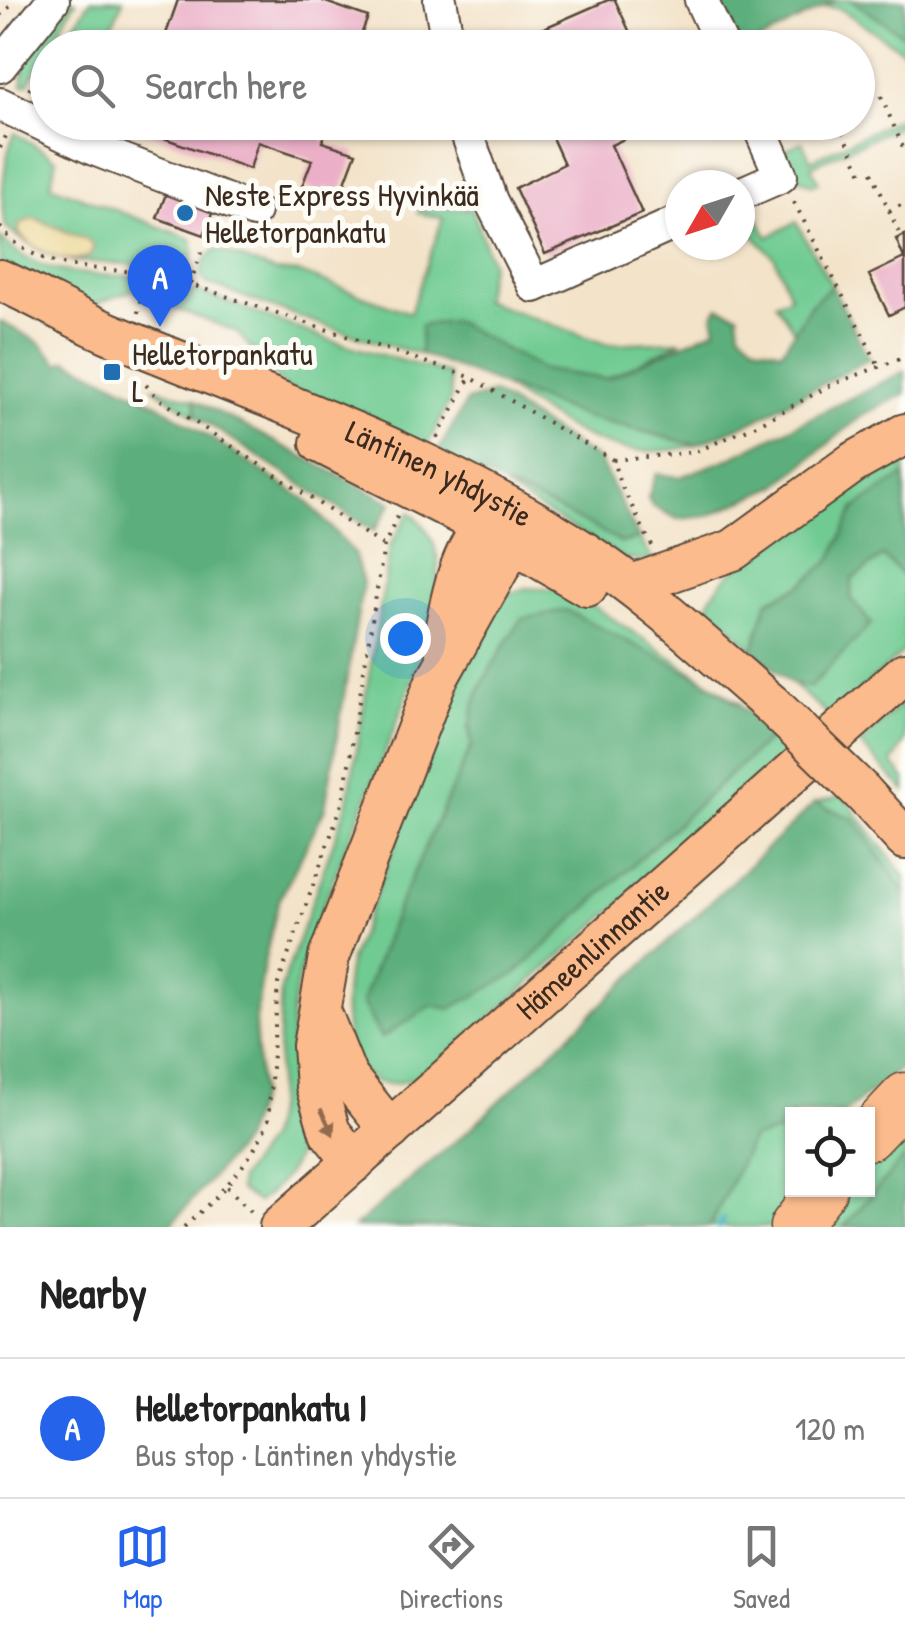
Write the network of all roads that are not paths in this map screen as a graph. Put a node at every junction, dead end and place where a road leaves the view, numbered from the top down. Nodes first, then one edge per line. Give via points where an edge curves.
1 (53, 0) edge
2 (440, 0) edge
3 (702, 0) edge
4 (446, 30) edge
5 (715, 30) edge
6 (0, 66) edge
7 (0, 104) edge
8 (30, 118) edge
9 (75, 140) edge
10 (469, 140) edge
11 (765, 140) edge
12 (755, 191) edge
13 (254, 212) dead end
14 (665, 228) edge
15 (0, 280) edge
16 (0, 308) edge
17 (905, 434) edge
18 (500, 524) junction
19 (733, 550) junction
20 (632, 585) junction
21 (674, 616) junction
22 (905, 673) edge
23 (736, 675) junction
24 (905, 839) edge
25 (318, 1005) junction
26 (905, 1097) edge
27 (875, 1129) edge
28 (390, 1130) junction
29 (354, 1162) junction
30 (817, 1197) edge
31 (269, 1223) edge
32 (794, 1227) edge

1 - 6 street
2 - 4 street
3 - 5 street
7 - 8 street
9 - 13 street
10 - 14 street via 534,286
11 - 12 street via 785,184
15 - 18 main road, Läntinen yhdystie via 110,333 391,445
16 - 18 main road, Läntinen yhdystie via 275,421
17 - 19 main road via 853,463
18 - 20 main road, Läntinen yhdystie
18 - 23 main road, Läntinen yhdystie
18 - 25 main road via 357,880
19 - 20 main road
19 - 21 main road
20 - 21 main road, Läntinen yhdystie
21 - 23 main road, Läntinen yhdystie
22 - 28 main road, Hämeenlinnantie
23 - 24 main road, Läntinen yhdystie, bridge
25 - 28 main road via 347,1076
25 -> 29 main road via 313,1046 320,1110
26 - 27 highway
28 - 29 main road, Hämeenlinnantie
29 - 31 main road, Hämeenlinnantie
30 - 32 highway

